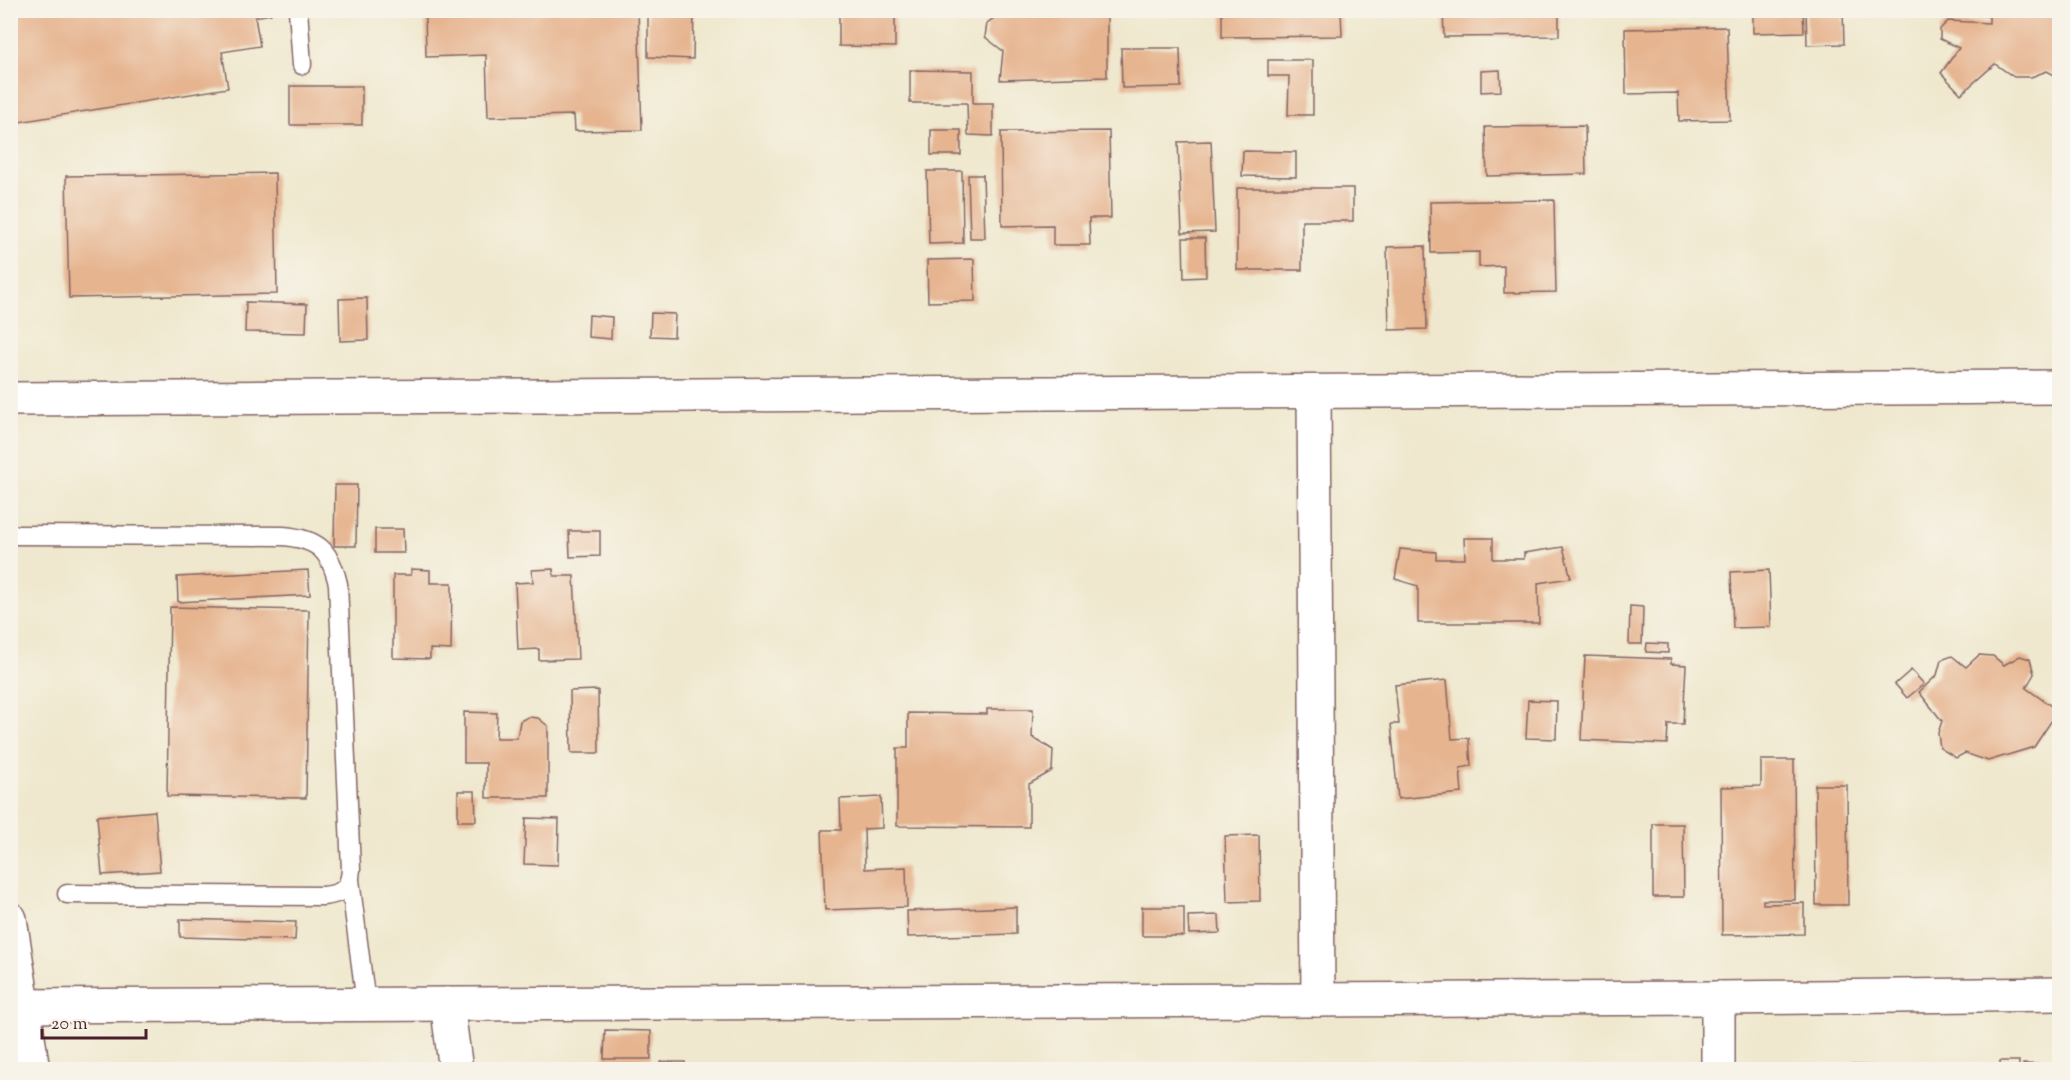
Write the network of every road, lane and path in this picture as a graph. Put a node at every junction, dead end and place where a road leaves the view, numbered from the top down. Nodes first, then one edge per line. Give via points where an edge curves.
1 (298, 10) edge
2 (302, 65) dead end
3 (2060, 387) edge
4 (1314, 392) junction
5 (10, 399) edge
6 (10, 535) edge
7 (350, 880) junction
8 (67, 894) dead end
9 (10, 919) edge
10 (2060, 994) edge
11 (1718, 998) junction
12 (1318, 1000) junction
13 (366, 1004) junction
14 (447, 1004) junction
15 (17, 1006) edge
16 (33, 1070) edge
17 (456, 1070) edge
18 (1718, 1070) edge

1 - 2 lane
3 - 4 street
4 - 5 street
4 - 12 street
6 - 7 lane via 283,536 303,538 321,548 333,564 338,584
7 - 8 lane via 344,890 323,896
7 - 13 lane
9 - 15 street
10 - 11 street
11 - 12 street
11 - 18 street
12 - 14 street
13 - 14 street
13 - 15 street
14 - 17 street
15 - 16 street

